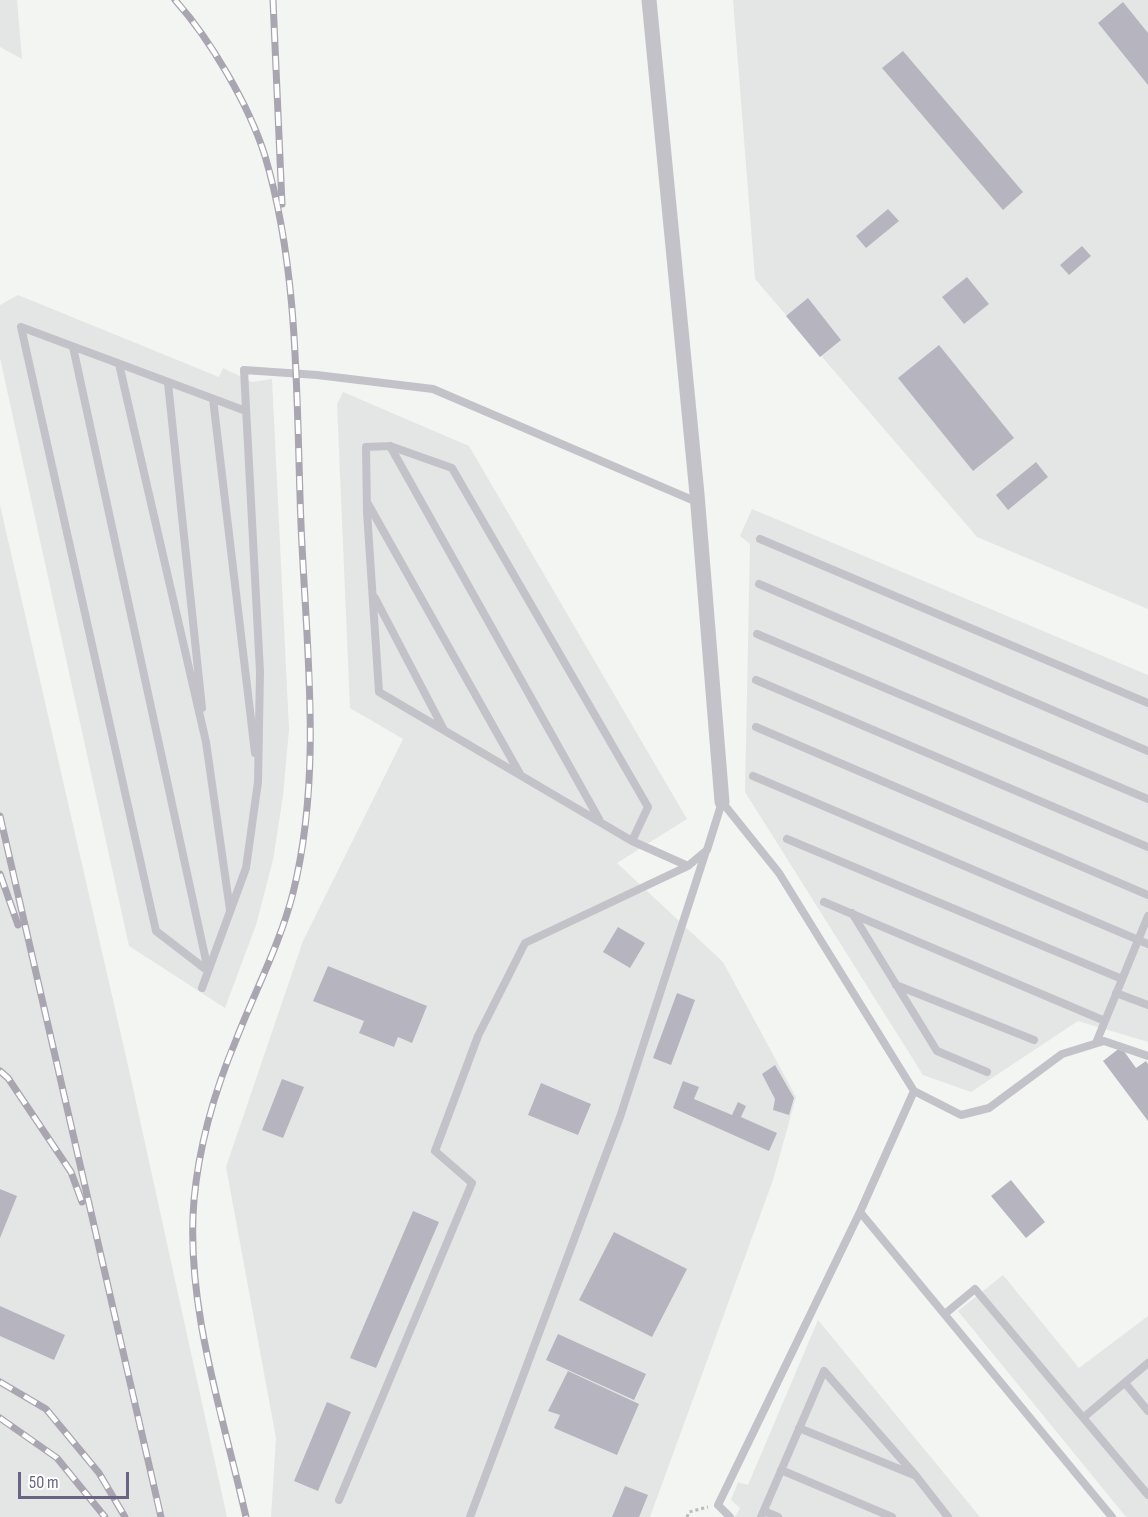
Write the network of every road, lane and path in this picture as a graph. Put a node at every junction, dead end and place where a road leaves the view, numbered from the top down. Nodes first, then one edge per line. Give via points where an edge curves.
1 (649, 0) edge
2 (73, 347) junction
3 (120, 364) junction
4 (168, 383) junction
5 (213, 399) junction
6 (246, 411) junction
7 (390, 446) junction
8 (367, 500) junction
9 (697, 502) junction
10 (760, 538) dead end
11 (759, 584) dead end
12 (373, 594) junction
13 (757, 634) dead end
14 (756, 680) dead end
15 (1148, 703) edge
16 (756, 728) dead end
17 (444, 729) junction
18 (206, 742) junction
19 (1148, 751) edge
20 (520, 774) junction
21 (753, 776) dead end
22 (258, 782) junction
23 (1148, 799) edge
24 (722, 802) junction
25 (600, 820) junction
26 (787, 839) dead end
27 (632, 841) junction
28 (1148, 847) edge
29 (707, 850) junction
30 (687, 867) junction
31 (1148, 895) edge
32 (824, 902) dead end
33 (230, 911) junction
34 (852, 913) junction
35 (1148, 916) edge
36 (1138, 940) junction
37 (1148, 944) edge
38 (208, 971) junction
39 (1122, 979) junction
40 (896, 985) junction
41 (202, 988) dead end
42 (1116, 993) junction
43 (1148, 1005) edge
44 (1105, 1021) junction
45 (1034, 1040) dead end
46 (1096, 1043) junction
47 (1148, 1056) edge
48 (987, 1072) dead end
49 (914, 1091) junction
50 (860, 1212) junction
51 (946, 1313) junction
52 (1148, 1363) edge
53 (1125, 1383) junction
54 (1148, 1411) edge
55 (1084, 1417) junction
56 (799, 1428) junction
57 (781, 1470) junction
58 (916, 1476) junction
59 (1148, 1496) edge
60 (339, 1500) dead end
61 (718, 1505) junction
62 (763, 1514) edge
63 (470, 1517) edge
64 (687, 1517) edge
65 (730, 1517) edge
66 (778, 1517) edge
67 (892, 1517) edge
68 (948, 1517) edge
69 (1112, 1517) edge

1 - 9 street
2 - 3 lane
2 - 38 lane
2 - 38 lane via 21,327 156,932
3 - 4 lane
3 - 18 lane
4 - 5 lane
4 - 18 lane
5 - 6 lane
5 - 22 lane
6 - 9 lane via 244,370 433,389
6 - 22 lane via 260,672
7 - 8 lane via 366,447
7 - 25 lane
7 - 27 lane via 452,468 648,807
8 - 12 lane
8 - 20 lane
9 - 24 street
10 - 15 lane
11 - 19 lane
12 - 17 lane
12 - 17 lane via 380,692
13 - 23 lane
14 - 28 lane
16 - 31 lane
17 - 20 lane
18 - 33 lane
20 - 25 lane
21 - 36 lane
22 - 33 lane via 246,868
24 - 29 lane
24 - 49 lane via 779,873
25 - 27 lane
26 - 39 lane
27 - 30 lane
29 - 30 lane
29 - 63 lane via 620,1117
30 - 60 lane via 525,943 478,1036 435,1152 472,1183
32 - 34 lane
33 - 38 lane
34 - 40 lane
34 - 44 lane
35 - 36 lane
36 - 37 lane
36 - 39 lane
38 - 41 lane
39 - 42 lane
40 - 45 lane
40 - 48 lane via 937,1051
42 - 43 lane
42 - 44 lane
44 - 46 lane
46 - 47 lane via 1104,1041
46 - 49 lane via 1062,1054 989,1108 962,1115
49 - 50 lane
50 - 51 lane
50 - 61 lane
51 - 55 lane via 975,1289
51 - 69 lane
52 - 53 lane
53 - 54 lane
53 - 55 lane
55 - 59 lane
56 - 57 lane
56 - 58 lane
56 - 58 lane via 824,1371
57 - 62 lane
57 - 67 lane
58 - 68 lane
61 - 64 path via 689,1512
61 - 65 lane
62 - 66 lane

